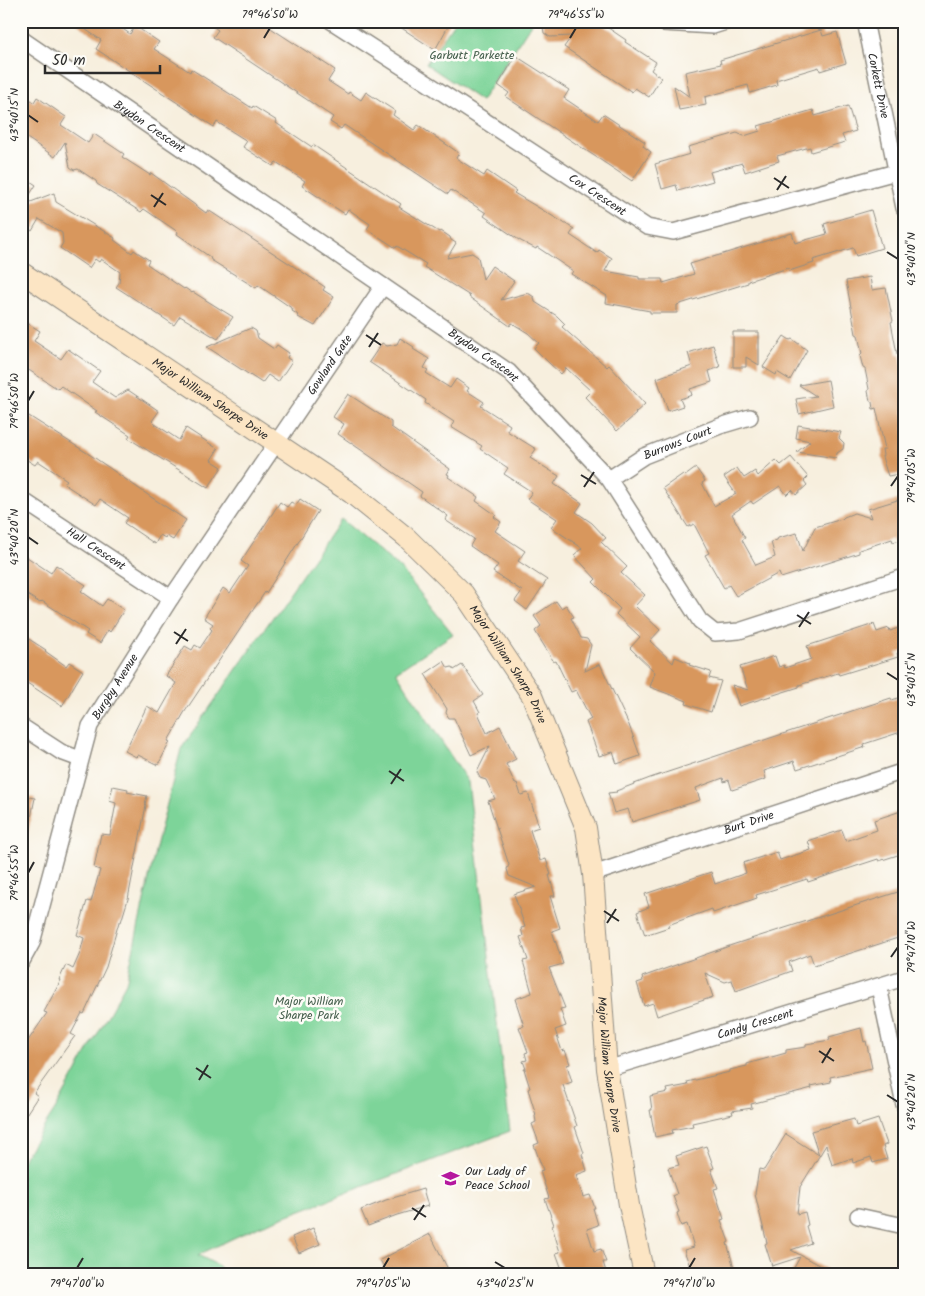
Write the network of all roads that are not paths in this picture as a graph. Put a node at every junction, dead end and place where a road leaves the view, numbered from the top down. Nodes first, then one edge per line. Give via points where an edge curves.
1 (331, 21) edge
2 (660, 21) edge
3 (729, 21) edge
4 (865, 21) edge
5 (21, 38) edge
6 (896, 172) junction
7 (904, 208) edge
8 (21, 272) edge
9 (384, 286) junction
10 (750, 416) dead end
11 (278, 443) junction
12 (609, 479) junction
13 (21, 499) edge
14 (904, 577) edge
15 (171, 598) junction
16 (21, 726) edge
17 (80, 759) junction
18 (904, 771) edge
19 (593, 874) junction
20 (21, 963) edge
21 (904, 978) edge
22 (879, 986) junction
23 (606, 1069) junction
24 (904, 1105) edge
25 (858, 1216) dead end
26 (904, 1226) edge
27 (644, 1275) edge

1 - 6 street, Cox Crescent via 647,227 673,232
2 - 3 street via 714,26
4 - 6 street, Corkett Drive
5 - 9 street, Brydon Crescent
6 - 7 street, Corkett Drive
8 - 11 street, Major William Sharpe Drive
9 - 11 street, Gowland Gate
9 - 12 street, Brydon Crescent via 509,372
10 - 12 street, Burrows Court via 644,456
11 - 15 street, Burgby Avenue
11 - 19 street, Major William Sharpe Drive via 351,493 407,538 464,594 532,696 586,828
12 - 14 street, Brydon Crescent via 700,621 715,633 739,631
13 - 15 street, Hall Crescent
15 - 17 street, Burgby Avenue via 90,726
16 - 17 street via 61,752
17 - 20 street, Burgby Avenue via 32,943
18 - 19 street, Burt Drive
19 - 23 street, Major William Sharpe Drive
21 - 22 street, Candy Crescent
22 - 23 street, Candy Crescent
22 - 24 street
23 - 27 street, Major William Sharpe Drive
25 - 26 street

